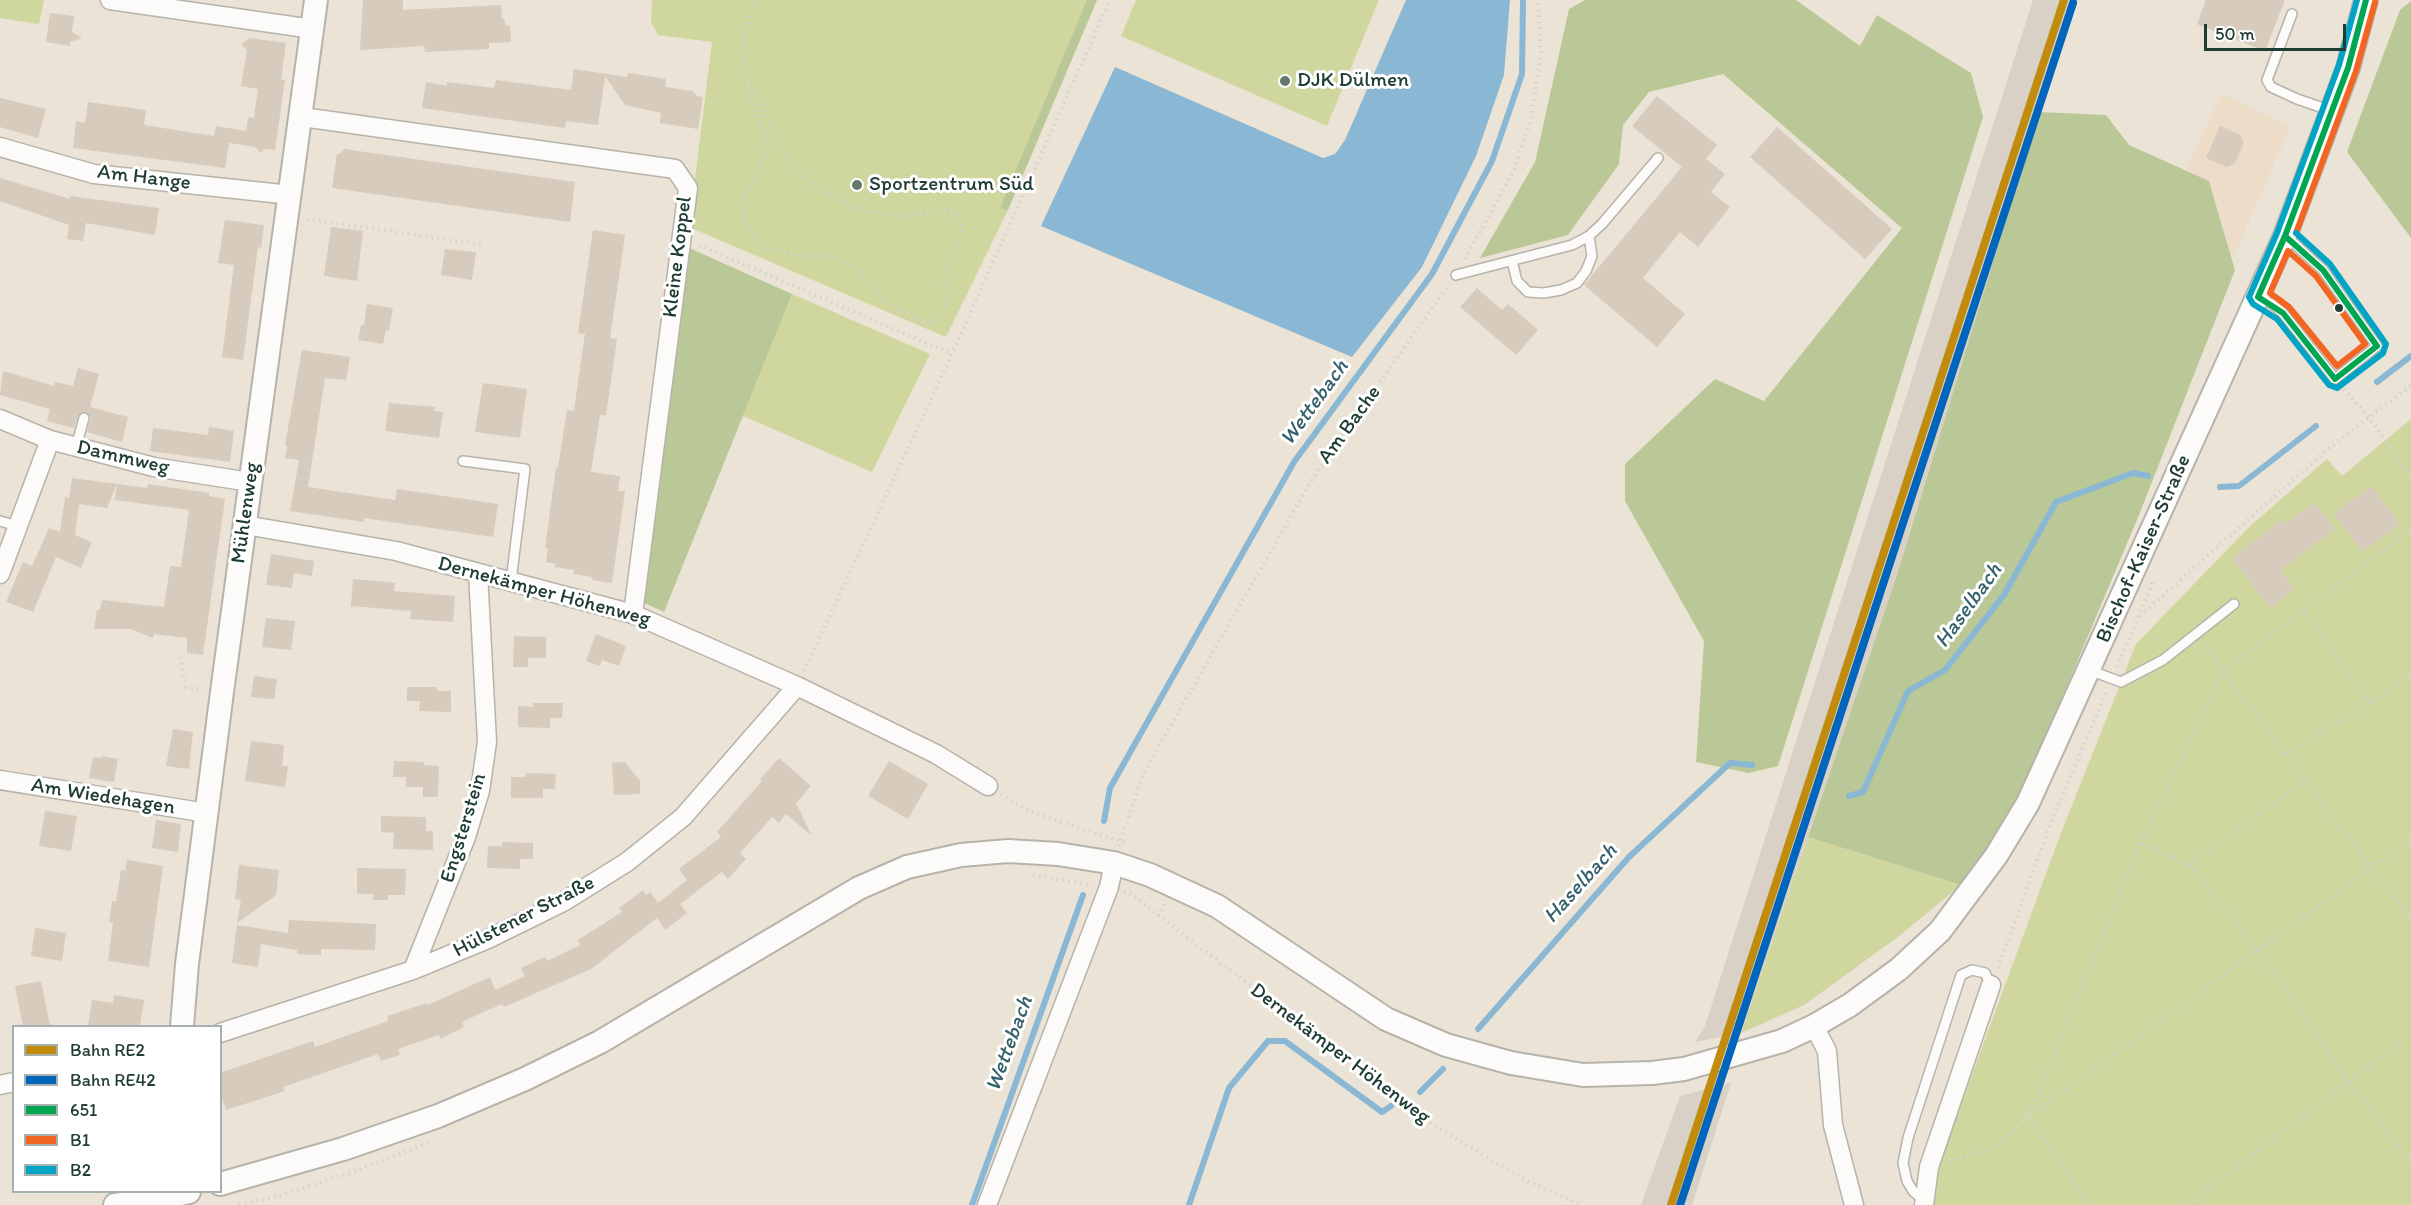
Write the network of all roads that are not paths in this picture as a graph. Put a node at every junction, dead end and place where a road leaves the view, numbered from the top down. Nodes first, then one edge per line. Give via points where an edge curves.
1 (110, 0) edge
2 (316, 0) edge
3 (2366, 0) edge
4 (2292, 14) dead end
5 (313, 29) junction
6 (2332, 111) junction
7 (302, 117) junction
8 (0, 147) edge
9 (1658, 158) dead end
10 (290, 205) junction
11 (1589, 236) junction
12 (2285, 236) junction
13 (1512, 261) junction
14 (1456, 275) road end
15 (2258, 297) junction
16 (84, 418) dead end
17 (0, 419) edge
18 (50, 440) junction
19 (76, 447) junction
20 (463, 461) dead end
21 (250, 482) junction
22 (0, 521) edge
23 (245, 525) junction
24 (18, 526) junction
25 (0, 573) edge
26 (478, 573) junction
27 (511, 581) junction
28 (2234, 604) dead end
29 (633, 614) junction
30 (2090, 670) junction
31 (797, 686) junction
32 (0, 780) edge
33 (988, 786) dead end
34 (207, 813) junction
35 (1117, 852) junction
36 (413, 970) junction
37 (1991, 985) joint
38 (182, 1025) edge
39 (1814, 1026) junction
40 (222, 1032) edge
41 (222, 1183) edge
42 (180, 1193) edge
43 (159, 1198) edge
44 (1924, 1204) edge
45 (115, 1205) edge
46 (987, 1205) edge
47 (1854, 1205) edge

1 - 5 street
2 - 5 street, Mühlenweg
3 - 6 street, Bischof-Kaiser-Straße
4 - 6 lane via 2266,80 2271,87
5 - 7 street, Mühlenweg
6 - 12 street, Bischof-Kaiser-Straße
7 - 10 street, Mühlenweg
7 - 29 street, Kleine Koppel via 675,169 688,188
8 - 10 street, Am Hange via 94,174
9 - 11 lane
10 - 21 street, Mühlenweg
11 - 13 lane via 1572,245
11 - 13 lane via 1592,256 1586,271 1577,283 1562,290 1528,292 1517,281
12 - 15 street, Bischof-Kaiser-Straße
12 - 15 lane via 2323,270 2377,346 2335,379 2283,313
13 - 14 lane
15 - 30 street, Bischof-Kaiser-Straße
16 - 19 lane
17 - 18 street, Dammweg
18 - 19 street, Dammweg
18 - 24 street
19 - 21 street, Dammweg via 154,467
20 - 27 lane via 525,469
21 - 23 street, Mühlenweg
22 - 24 lane
23 - 26 street, Dernekämper Höhenweg via 396,551
23 - 34 street, Mühlenweg
24 - 25 street
26 - 27 street, Dernekämper Höhenweg
26 - 36 street, Engsterstein via 487,742 480,791
27 - 29 street, Dernekämper Höhenweg
28 - 30 lane via 2163,660 2121,682
29 - 31 street, Dernekämper Höhenweg
30 - 39 street, Bischof-Kaiser-Straße via 2028,803 1996,856 1940,931 1899,969
31 - 33 street, Dernekämper Höhenweg via 936,754
31 - 36 street, Hülstener Straße via 683,816 627,862 553,907
32 - 34 street, Am Wiedehagen
34 - 38 street, Mühlenweg
35 - 39 street, Bischof-Kaiser-Straße via 1216,906 1386,1019 1446,1046 1511,1063 1583,1075 1683,1069 1782,1041
35 - 41 street, Bischof-Kaiser-Straße via 1008,851 961,855 907,867 859,888 600,1042 525,1079 364,1142
35 - 46 street via 1109,887
36 - 40 street, Hülstener Straße
37 - 44 street via 1929,1167
37 - 44 lane via 1985,974 1972,970 1961,975 1908,1138 1903,1163 1907,1181
39 - 47 street via 1827,1051 1833,1125
42 - 43 street
43 - 45 street

